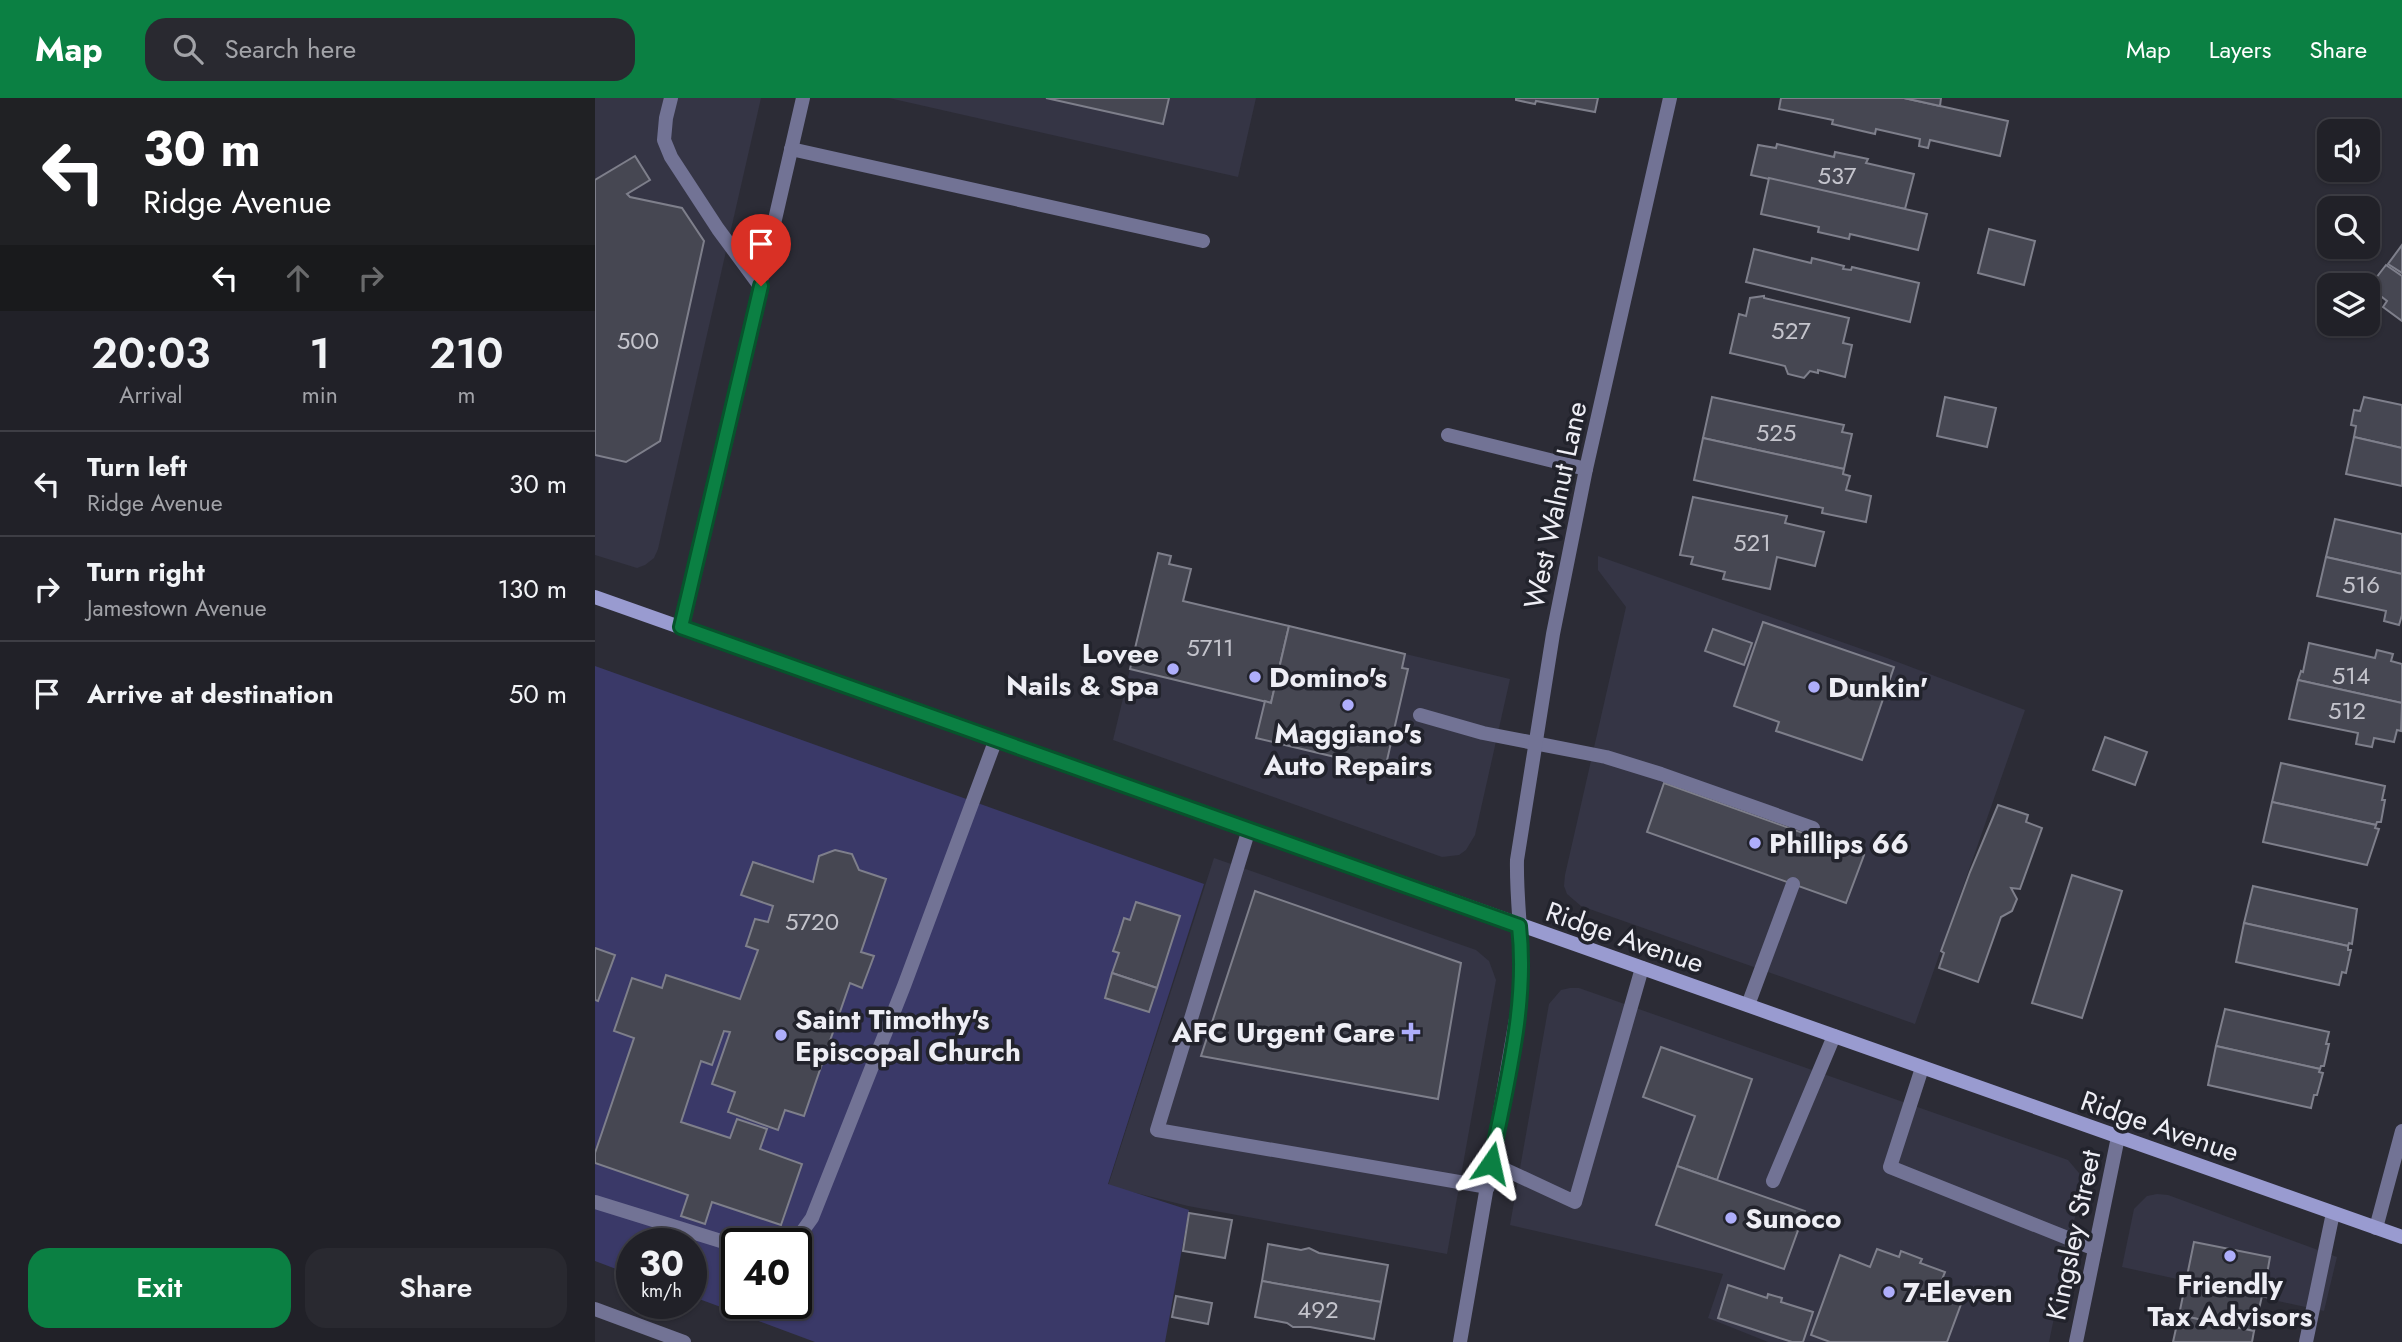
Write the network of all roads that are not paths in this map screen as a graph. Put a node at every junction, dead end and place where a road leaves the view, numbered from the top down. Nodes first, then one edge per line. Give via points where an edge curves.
1 (671, 98) edge
2 (803, 98) edge
3 (1670, 98) edge
4 (791, 149) junction
5 (1203, 241) dead end
6 (761, 286) junction
7 (1448, 435) dead end
8 (1587, 469) junction
9 (595, 597) edge
10 (681, 627) junction
11 (1420, 715) dead end
12 (996, 738) junction
13 (1535, 745) junction
14 (1249, 829) junction
15 (1810, 836) dead end
16 (1793, 884) dead end
17 (1519, 926) junction
18 (1642, 968) junction
19 (1748, 1005) junction
20 (1834, 1036) junction
21 (1922, 1068) junction
22 (2402, 1131) edge
23 (2118, 1137) junction
24 (1491, 1163) junction
25 (1773, 1181) dead end
26 (1488, 1187) junction
27 (595, 1202) edge
28 (2333, 1213) junction
29 (805, 1228) edge
30 (2376, 1228) junction
31 (2402, 1237) edge
32 (721, 1241) edge
33 (2095, 1249) junction
34 (595, 1309) edge
35 (684, 1342) edge
36 (1460, 1342) edge
37 (2076, 1342) edge
38 (2306, 1342) edge

1 - 6 street via 664,140 671,157
2 - 4 street
3 - 8 street, West Walnut Lane
4 - 5 street
4 - 6 street
6 - 10 street
7 - 8 street
8 - 13 street, West Walnut Lane
9 - 10 main road, Ridge Avenue
10 - 12 main road, Ridge Avenue
11 - 13 street
12 - 14 main road, Ridge Avenue
12 - 29 street via 904,986
13 - 15 street via 1606,757 1661,774 1813,828
13 - 17 street, West Walnut Lane via 1517,860
14 - 17 main road, Ridge Avenue
14 - 26 street via 1157,1130
16 - 19 street
17 - 18 main road, Ridge Avenue
17 - 24 street, West Walnut Lane via 1521,990
18 - 19 main road, Ridge Avenue
18 - 24 street via 1575,1202
19 - 20 main road, Ridge Avenue
20 - 21 main road, Ridge Avenue
20 - 25 street
21 - 23 main road, Ridge Avenue
21 - 33 street via 1890,1167
22 - 30 street
23 - 28 main road, Ridge Avenue
23 - 33 street, Kingsley Street
24 - 26 street, West Walnut Lane
26 - 36 street, West Walnut Lane
27 - 32 street
28 - 30 main road, Ridge Avenue
28 - 38 street
30 - 31 main road, Ridge Avenue
33 - 37 street, Kingsley Street
34 - 35 street

